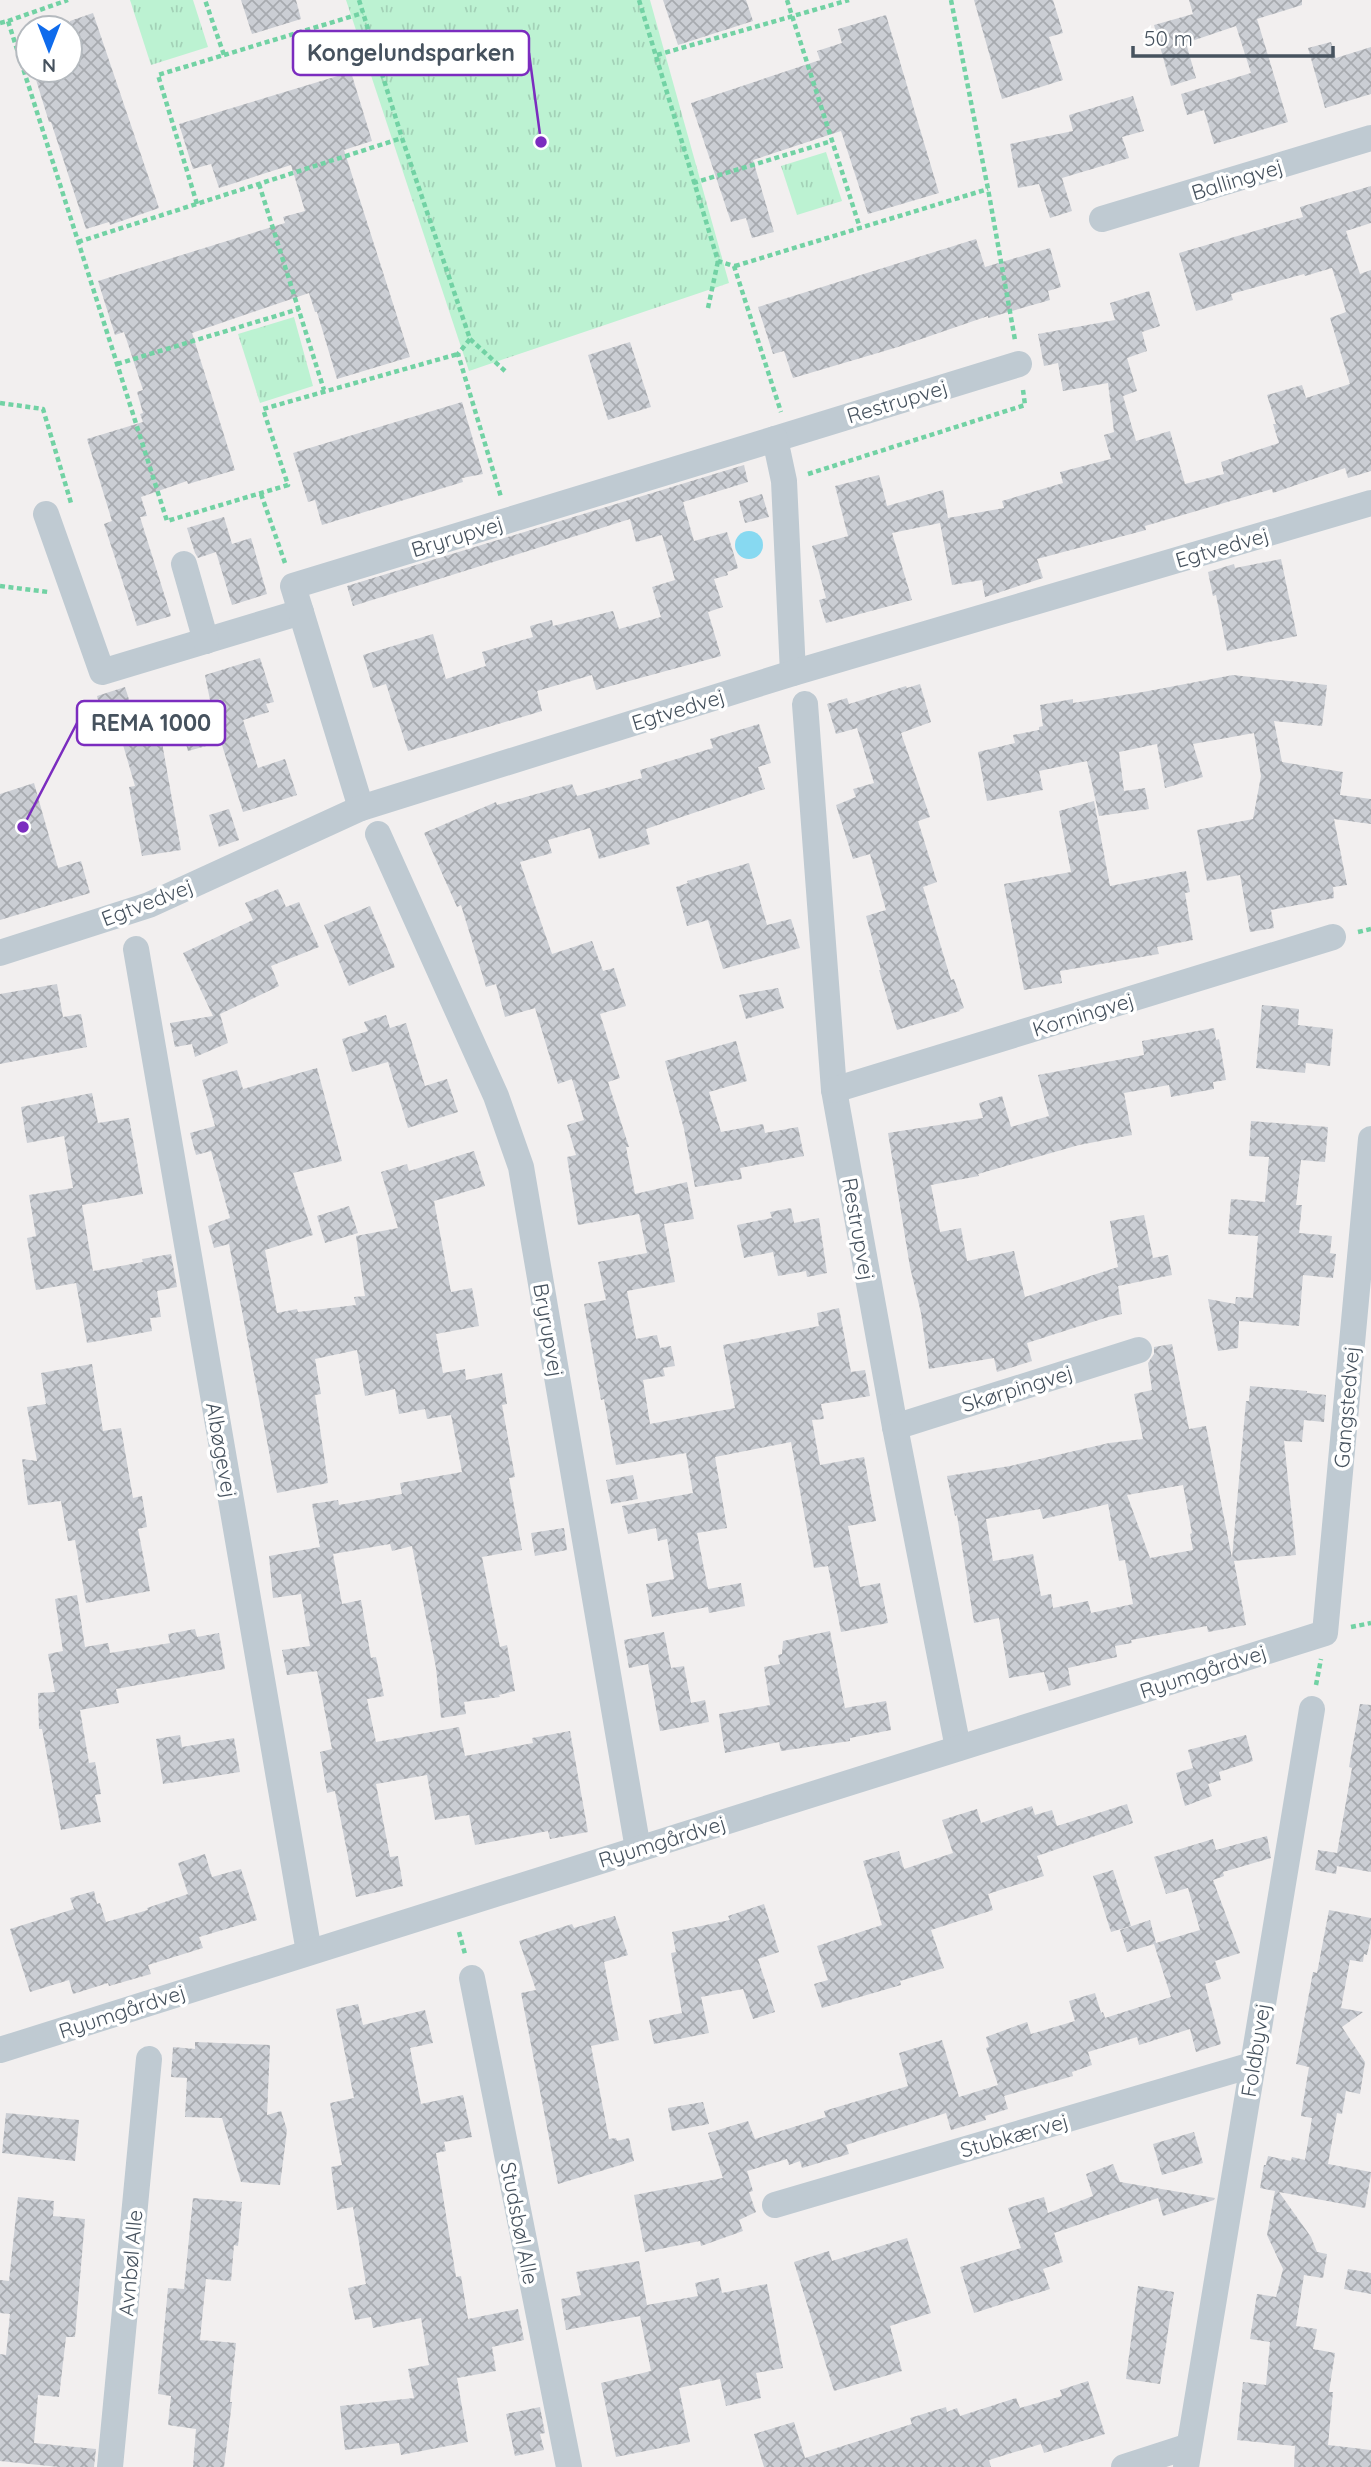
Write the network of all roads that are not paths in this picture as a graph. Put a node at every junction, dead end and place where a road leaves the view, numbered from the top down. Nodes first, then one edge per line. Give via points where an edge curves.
1 (1371, 138) edge
2 (1102, 219) dead end
3 (1019, 364) road end
4 (775, 439) junction
5 (648, 478) joint
6 (1371, 503) edge
7 (46, 514) road end
8 (184, 564) dead end
9 (300, 612) junction
10 (206, 641) junction
11 (793, 673) junction
12 (804, 704) dead end
13 (361, 808) junction
14 (378, 834) dead end
15 (1333, 937) dead end
16 (136, 948) dead end
17 (0, 953) edge
18 (834, 1090) junction
19 (1371, 1139) edge
20 (1139, 1350) dead end
21 (895, 1427) junction
22 (1325, 1633) joint
23 (1312, 1709) road end
24 (958, 1748) junction
25 (638, 1849) junction
26 (309, 1952) junction
27 (472, 1979) road end
28 (0, 2050) edge
29 (149, 2059) dead end
30 (1252, 2065) junction
31 (775, 2205) dead end
32 (1188, 2457) edge
33 (110, 2467) edge
34 (569, 2467) edge
35 (1124, 2467) edge

1 - 2 street, Ballingvej
3 - 4 street, Restrupvej
4 - 5 street, Restrupvej
4 - 11 street via 784,481
5 - 9 street, Bryrupvej via 293,586
6 - 11 street, Egtvedvej
7 - 10 street via 102,672
8 - 10 street
9 - 10 street
9 - 13 street
11 - 13 street, Egtvedvej
12 - 18 street, Restrupvej
13 - 17 street, Egtvedvej via 149,905
14 - 25 street, Bryrupvej via 496,1096 521,1167
15 - 18 street, Korningvej
16 - 26 street, Albøgevej
18 - 21 street, Restrupvej
19 - 22 street, Gangstedvej
20 - 21 street, Skørpingvej
21 - 24 street, Restrupvej
22 - 24 street, Ryumgårdvej
23 - 30 street, Foldbyvej
24 - 25 street, Ryumgårdvej
25 - 26 street, Ryumgårdvej
26 - 28 street, Ryumgårdvej
27 - 34 street, Studsbøl Alle
29 - 33 street, Avnbøl Alle
30 - 31 street, Stubkærvej
30 - 32 street, Foldbyvej
32 - 35 street

